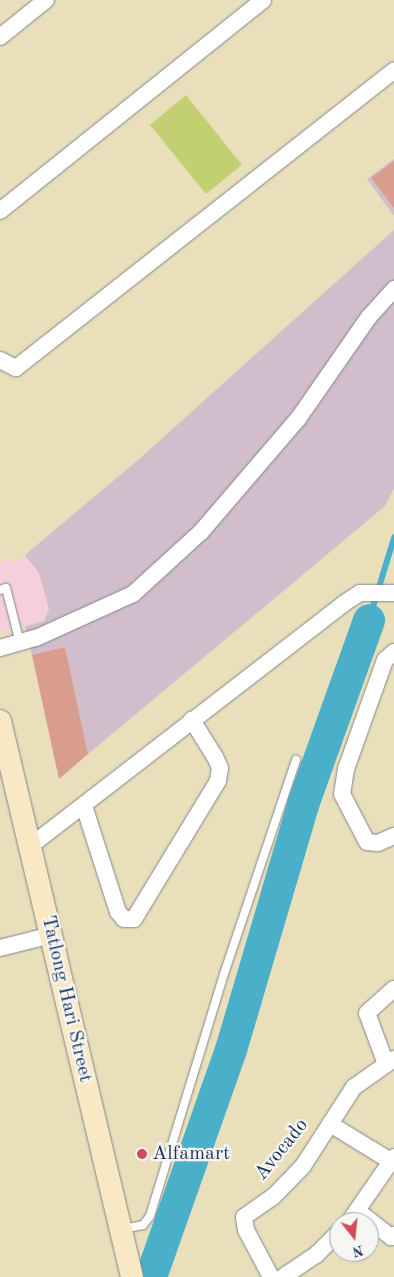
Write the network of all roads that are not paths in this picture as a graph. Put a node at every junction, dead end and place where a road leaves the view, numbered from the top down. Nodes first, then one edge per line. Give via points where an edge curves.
1 (46, 0) edge
2 (263, 0) edge
3 (0, 37) edge
4 (394, 71) edge
5 (0, 211) edge
6 (394, 289) edge
7 (0, 360) edge
8 (0, 590) edge
9 (392, 593) edge
10 (20, 643) junction
11 (0, 648) edge
12 (394, 652) edge
13 (192, 720) junction
14 (0, 721) edge
15 (296, 760) dead end
16 (6, 765) edge
17 (84, 806) junction
18 (394, 836) edge
19 (29, 847) junction
20 (51, 935) junction
21 (0, 948) edge
22 (394, 989) edge
23 (390, 1061) edge
24 (330, 1124) junction
25 (393, 1160) edge
26 (357, 1212) edge
27 (121, 1229) junction
28 (379, 1230) edge
29 (394, 1235) edge
30 (329, 1242) edge
31 (132, 1277) edge
32 (271, 1277) edge
33 (283, 1277) edge

1 - 3 street
2 - 5 street
4 - 7 street via 16,368
6 - 10 street via 369,317 298,420 200,532 133,594
8 - 10 lane via 6,588
9 - 13 street via 360,593
10 - 11 street
12 - 18 street via 385,660 346,769 342,794 368,842 378,844
13 - 17 street
13 - 17 street via 215,756 220,768 218,780 134,919 124,920 118,912
14 - 16 street, Tatlong Hari Street
15 - 27 lane via 225,971 150,1216 143,1226
16 - 19 street, Tatlong Hari Street
17 - 19 street
19 - 20 street, Tatlong Hari Street
20 - 21 street
20 - 27 street, Tatlong Hari Street
22 - 23 street via 367,1013
23 - 24 street, Avocado via 354,1087
24 - 25 street
24 - 32 street, Avocado via 303,1166 273,1197 244,1217 246,1230
25 - 26 street
27 - 31 street, Tatlong Hari Street
28 - 29 street
30 - 33 street

